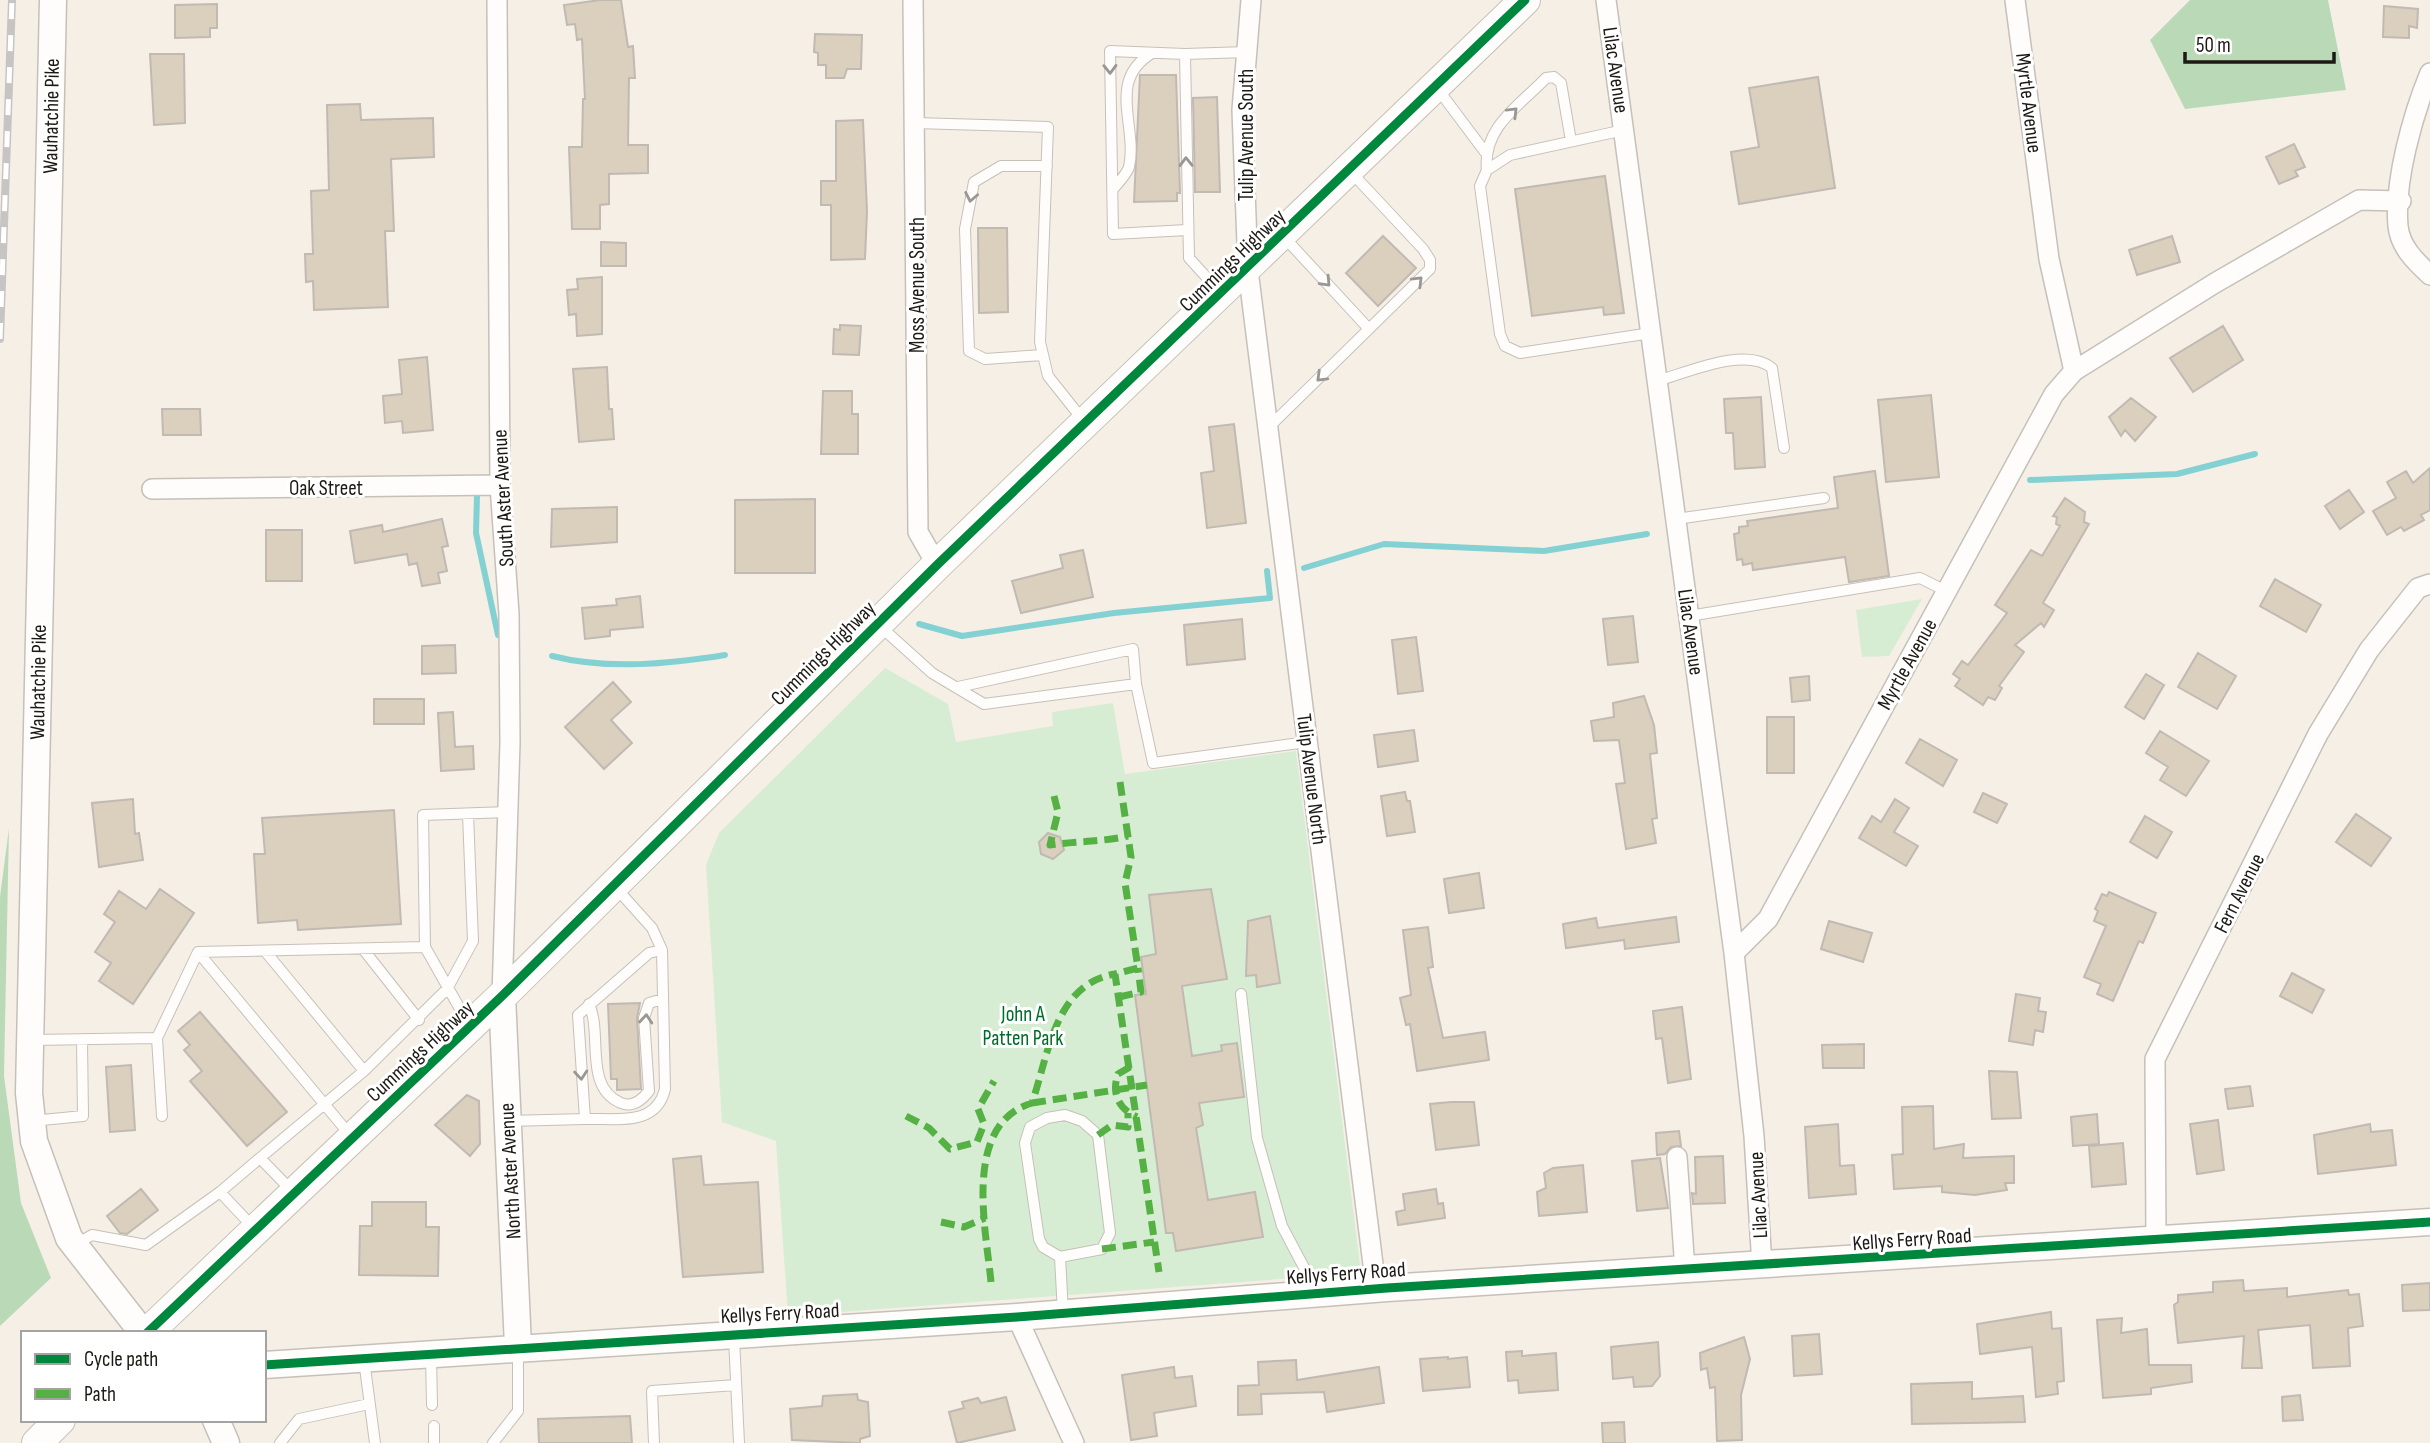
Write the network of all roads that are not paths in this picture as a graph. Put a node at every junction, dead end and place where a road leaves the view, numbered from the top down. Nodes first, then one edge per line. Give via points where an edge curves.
1 (53, 0) edge
2 (497, 0) edge
3 (914, 0) edge
4 (1251, 0) edge
5 (1525, 0) edge
6 (1606, 0) edge
7 (2015, 0) edge
8 (1152, 52) junction
9 (1247, 52) junction
10 (1185, 54) junction
11 (2430, 73) edge
12 (1436, 86) junction
13 (915, 123) junction
14 (1624, 130) junction
15 (1571, 141) junction
16 (1485, 152) junction
17 (1047, 166) junction
18 (1487, 170) junction
19 (1350, 171) junction
20 (1113, 190) junction
21 (2400, 201) junction
22 (1187, 230) junction
23 (1283, 236) junction
24 (1248, 270) junction
25 (2430, 275) edge
26 (1222, 294) junction
27 (1369, 329) junction
28 (1651, 333) junction
29 (1043, 355) junction
30 (2074, 371) junction
31 (1657, 381) junction
32 (1086, 424) junction
33 (1268, 428) junction
34 (1784, 448) dead end
35 (500, 485) junction
36 (152, 488) dead end
37 (1824, 498) dead end
38 (1676, 519) junction
39 (937, 565) junction
40 (2430, 584) edge
41 (1946, 591) junction
42 (1689, 616) junction
43 (878, 624) junction
44 (1136, 684) junction
45 (957, 687) junction
46 (1307, 742) junction
47 (508, 813) junction
48 (468, 814) junction
49 (614, 886) junction
50 (425, 947) junction
51 (363, 949) junction
52 (662, 950) junction
53 (265, 951) junction
54 (198, 953) junction
55 (1734, 953) junction
56 (447, 989) junction
57 (1241, 994) dead end
58 (502, 996) junction
59 (663, 999) junction
60 (586, 1007) junction
61 (419, 1020) junction
62 (470, 1027) junction
63 (157, 1038) junction
64 (30, 1040) junction
65 (82, 1040) junction
66 (364, 1071) junction
67 (325, 1106) junction
68 (162, 1116) dead end
69 (585, 1119) junction
70 (32, 1121) junction
71 (508, 1121) junction
72 (352, 1139) junction
73 (1677, 1157) dead end
74 (260, 1158) junction
75 (220, 1192) junction
76 (294, 1194) junction
77 (2430, 1222) edge
78 (256, 1230) junction
79 (2156, 1241) junction
80 (74, 1245) junction
81 (1060, 1257) junction
82 (1762, 1266) junction
83 (1685, 1270) junction
84 (1376, 1288) junction
85 (1317, 1293) junction
86 (1063, 1313) junction
87 (1017, 1317) junction
88 (143, 1331) edge
89 (147, 1331) edge
90 (733, 1334) junction
91 (518, 1346) junction
92 (431, 1352) junction
93 (363, 1356) junction
94 (266, 1365) edge
95 (736, 1385) junction
96 (369, 1404) junction
97 (432, 1405) dead end
98 (58, 1422) edge
99 (217, 1422) edge
100 (434, 1426) dead end
101 (37, 1443) edge
102 (226, 1443) edge
103 (280, 1443) edge
104 (375, 1443) edge
105 (434, 1443) edge
106 (493, 1443) edge
107 (654, 1443) edge
108 (739, 1443) edge
109 (1074, 1443) edge

1 - 64 street, Wauhatchie Pike
2 - 35 street, South Aster Avenue
3 - 13 street, Moss Avenue South
4 - 9 street, Tulip Avenue South
5 - 12 main road, Cummings Highway
6 - 14 street, Lilac Avenue
7 - 30 street, Myrtle Avenue via 2049,259
8 - 10 lane
8 - 20 lane via 1139,60 1127,77 1129,169
8 -> 20 lane via 1110,51
9 - 10 lane
9 - 24 street, Tulip Avenue South via 1242,110
22 -> 10 lane
11 - 21 street via 2411,129
12 - 16 lane
12 - 19 main road, Cummings Highway
13 - 17 lane via 1048,127
13 - 39 street, Moss Avenue South via 918,532
14 - 15 lane
14 - 28 street, Lilac Avenue
16 -> 15 lane via 1491,134 1546,78 1554,77 1560,83
15 - 18 lane via 1510,155
16 - 18 lane
17 - 29 lane
17 -> 29 lane via 1001,166 974,182 965,229 969,351 985,359
18 - 28 lane via 1480,187 1500,334 1506,346 1520,353
19 - 23 main road, Cummings Highway
27 -> 19 lane via 1430,269 1430,260
20 - 22 lane via 1114,234
21 - 25 street via 2398,228 2410,256
21 - 30 street, Myrtle Avenue via 2359,200
22 - 26 lane via 1189,258
23 - 24 main road, Cummings Highway
23 -> 27 lane
24 - 26 main road, Cummings Highway
24 - 33 street, Tulip Avenue North
26 - 32 main road, Cummings Highway
27 -> 33 lane
28 - 31 street, Lilac Avenue
29 - 32 lane via 1048,376
30 - 41 street, Myrtle Avenue via 2054,394
31 - 34 lane via 1742,358 1762,359 1772,368
31 - 38 street, Lilac Avenue
32 - 39 main road, Cummings Highway
33 - 46 street, Tulip Avenue North
35 - 36 street, Oak Street
35 - 47 street, South Aster Avenue via 509,614
37 - 38 lane
38 - 42 street, Lilac Avenue
39 - 43 main road, Cummings Highway
40 - 79 street, Fern Avenue via 2418,588 2369,650 2319,734 2155,1059
41 - 42 lane via 1920,578
41 - 55 street, Myrtle Avenue via 1768,919
42 - 55 street, Lilac Avenue
43 - 45 lane via 932,673
43 - 49 main road, Cummings Highway
44 - 45 lane via 984,704
44 - 45 lane via 1133,649
44 - 46 lane via 1153,763
46 - 84 street, Tulip Avenue North
47 - 48 lane
47 - 58 street, South Aster Avenue
48 - 50 lane via 423,815
48 - 56 lane via 473,942
49 - 52 lane via 652,928
49 - 58 main road, Cummings Highway
50 - 51 lane
50 - 56 lane
51 - 53 lane
51 - 61 lane
52 - 59 lane
52 - 60 lane via 649,953
53 - 54 lane
53 - 66 lane
54 - 63 lane
54 - 67 lane
55 - 82 street, Lilac Avenue via 1754,1133
56 - 61 lane
56 - 62 lane
57 - 85 lane via 1257,1138 1282,1226
58 - 62 main road, Cummings Highway
58 - 71 street, North Aster Avenue
60 -> 59 lane via 594,1013 602,1085 626,1105 649,1091 644,1018 649,1003
59 - 69 lane via 662,1102 648,1115 636,1118
60 -> 69 lane via 578,1015 577,1026
61 - 66 lane
62 - 72 main road, Cummings Highway
63 - 65 lane
63 - 68 lane
64 - 65 lane
64 - 70 street, Wauhatchie Pike
65 - 70 lane via 83,1116
66 - 67 lane
67 - 72 lane
67 - 74 lane
69 - 71 lane
70 - 80 street, Wauhatchie Pike via 50,1191
71 - 91 street, North Aster Avenue
72 - 76 main road, Cummings Highway
73 - 83 street
74 - 75 lane
74 - 76 lane
75 - 78 lane
75 - 80 lane via 146,1245 92,1235
76 - 78 main road, Cummings Highway
77 - 79 street, Kellys Ferry Road
78 - 89 main road, Cummings Highway
79 - 82 street, Kellys Ferry Road
80 - 88 street, Wauhatchie Pike
81 - 81 lane via 1102,1249 1110,1233 1098,1135 1082,1121 1065,1115 1030,1127 1025,1143 1042,1247
81 - 86 lane
82 - 83 street, Kellys Ferry Road
83 - 84 street, Kellys Ferry Road
84 - 85 street, Kellys Ferry Road
85 - 86 street, Kellys Ferry Road
86 - 87 street, Kellys Ferry Road
87 - 90 street, Kellys Ferry Road
87 - 109 street
90 - 91 street, Kellys Ferry Road
90 - 95 lane
91 - 92 street, Kellys Ferry Road
91 - 106 lane via 518,1411
92 - 93 street, Kellys Ferry Road
92 - 97 lane
93 - 94 street, Kellys Ferry Road
93 - 96 lane
95 - 107 lane via 652,1391
95 - 108 lane
96 - 103 lane via 299,1419
96 - 104 lane
98 - 101 main road
99 - 102 street
100 - 105 lane

